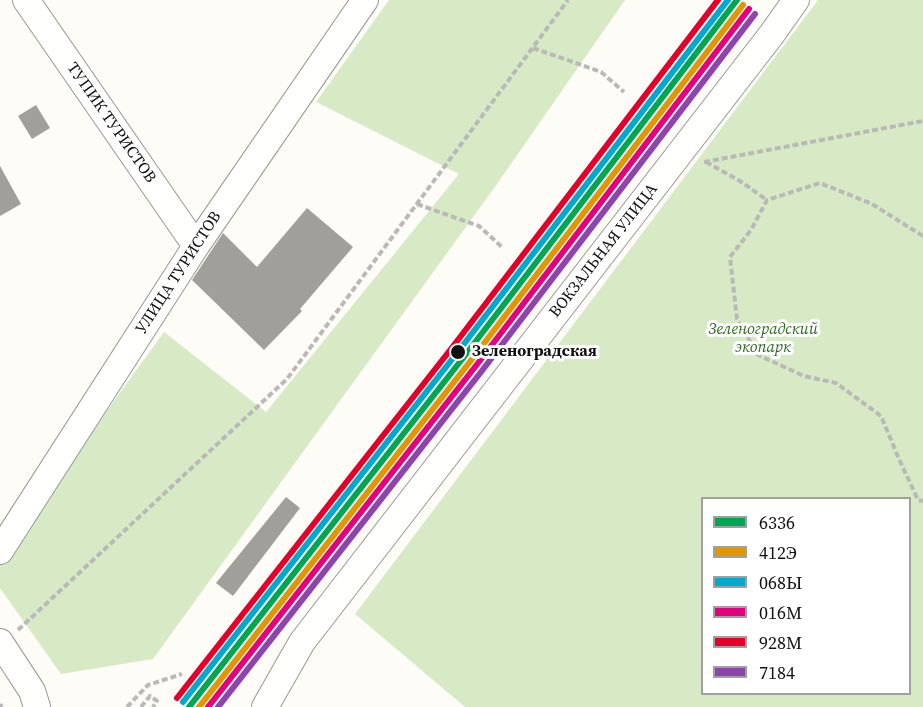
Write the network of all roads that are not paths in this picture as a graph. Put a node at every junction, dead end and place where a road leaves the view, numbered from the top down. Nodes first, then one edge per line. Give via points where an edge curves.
1 (26, 0) edge
2 (365, 0) edge
3 (796, 0) edge
4 (196, 246) junction
5 (0, 551) edge
6 (1, 644) edge
7 (37, 707) edge
8 (265, 707) edge

1 - 4 street, ТУПИК ТУРИСТОВ
2 - 4 street, УЛИЦА ТУРИСТОВ
3 - 8 street, ВОКЗАЛЬНАЯ УЛИЦА via 302,642
4 - 5 street, УЛИЦА ТУРИСТОВ
6 - 7 street via 32,691

